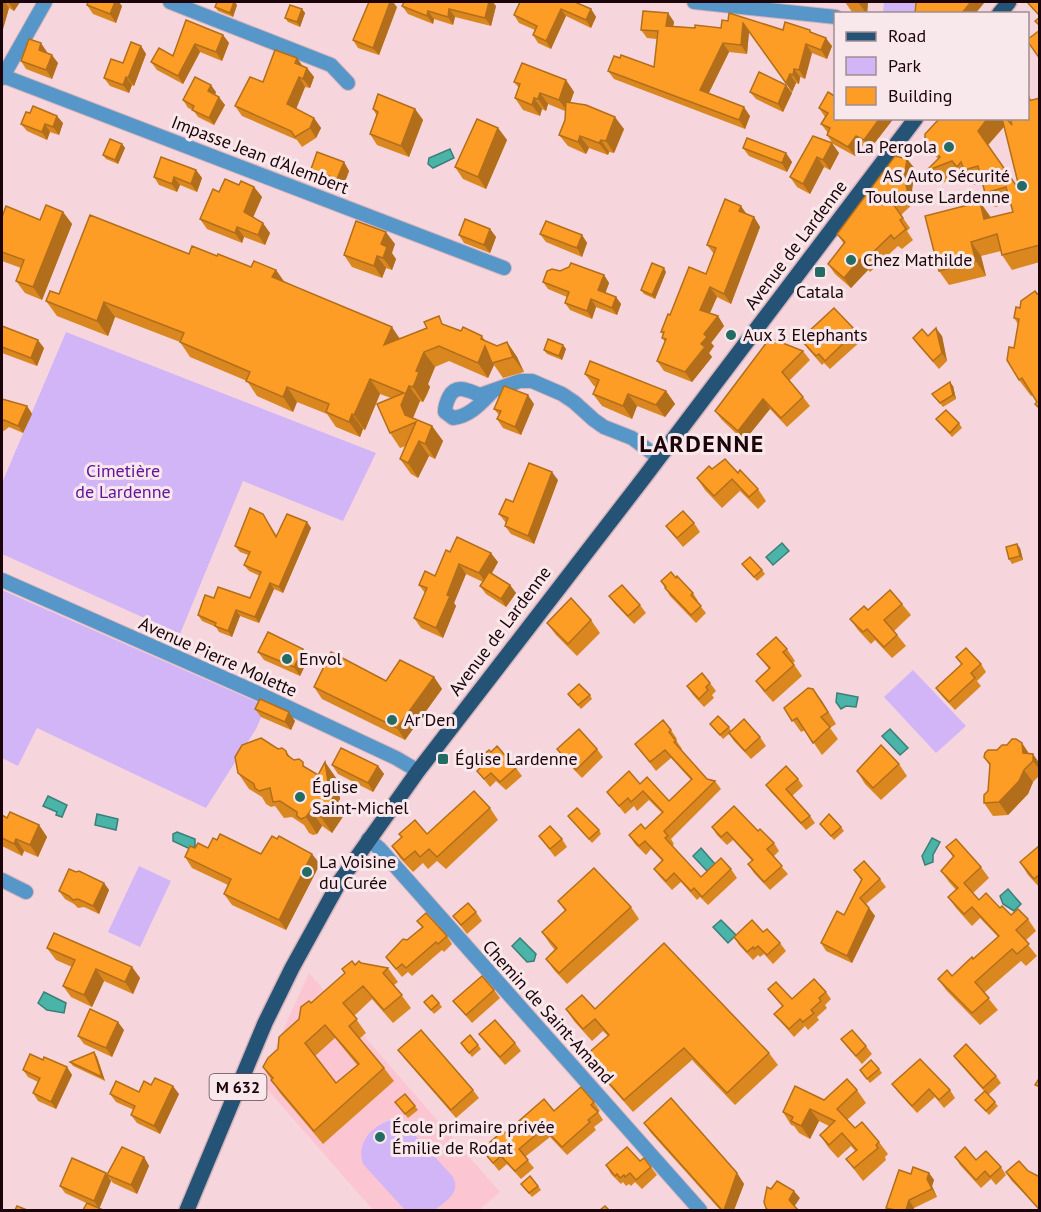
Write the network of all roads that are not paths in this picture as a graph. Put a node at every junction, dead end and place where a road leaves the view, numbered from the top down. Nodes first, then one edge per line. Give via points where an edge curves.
1 (45, 2) edge
2 (170, 2) edge
3 (694, 2) edge
4 (813, 8) edge
5 (834, 16) edge
6 (2, 77) edge
7 (348, 83) dead end
8 (914, 120) edge
9 (504, 268) dead end
10 (492, 392) dead end
11 (659, 458) junction
12 (2, 580) edge
13 (418, 771) junction
14 (368, 839) junction
15 (2, 880) edge
16 (26, 892) dead end
17 (187, 1210) edge
18 (700, 1210) edge

1 - 6 street
2 - 7 street via 332,65
3 - 4 street
4 - 5 street
6 - 9 street, Impasse Jean d'Alembert
8 - 11 main road, Avenue de Lardenne / M 632
10 - 11 street via 519,381 532,381 562,394 599,423 632,438
11 - 13 main road, Avenue de Lardenne / M 632
12 - 13 street, Avenue Pierre Molette via 249,689
13 - 14 main road, Avenue de Lardenne / M 632
14 - 17 main road, Avenue de Lardenne / M 632 via 340,881 265,1023
14 - 18 street, Chemin de Saint-Amand
15 - 16 street

